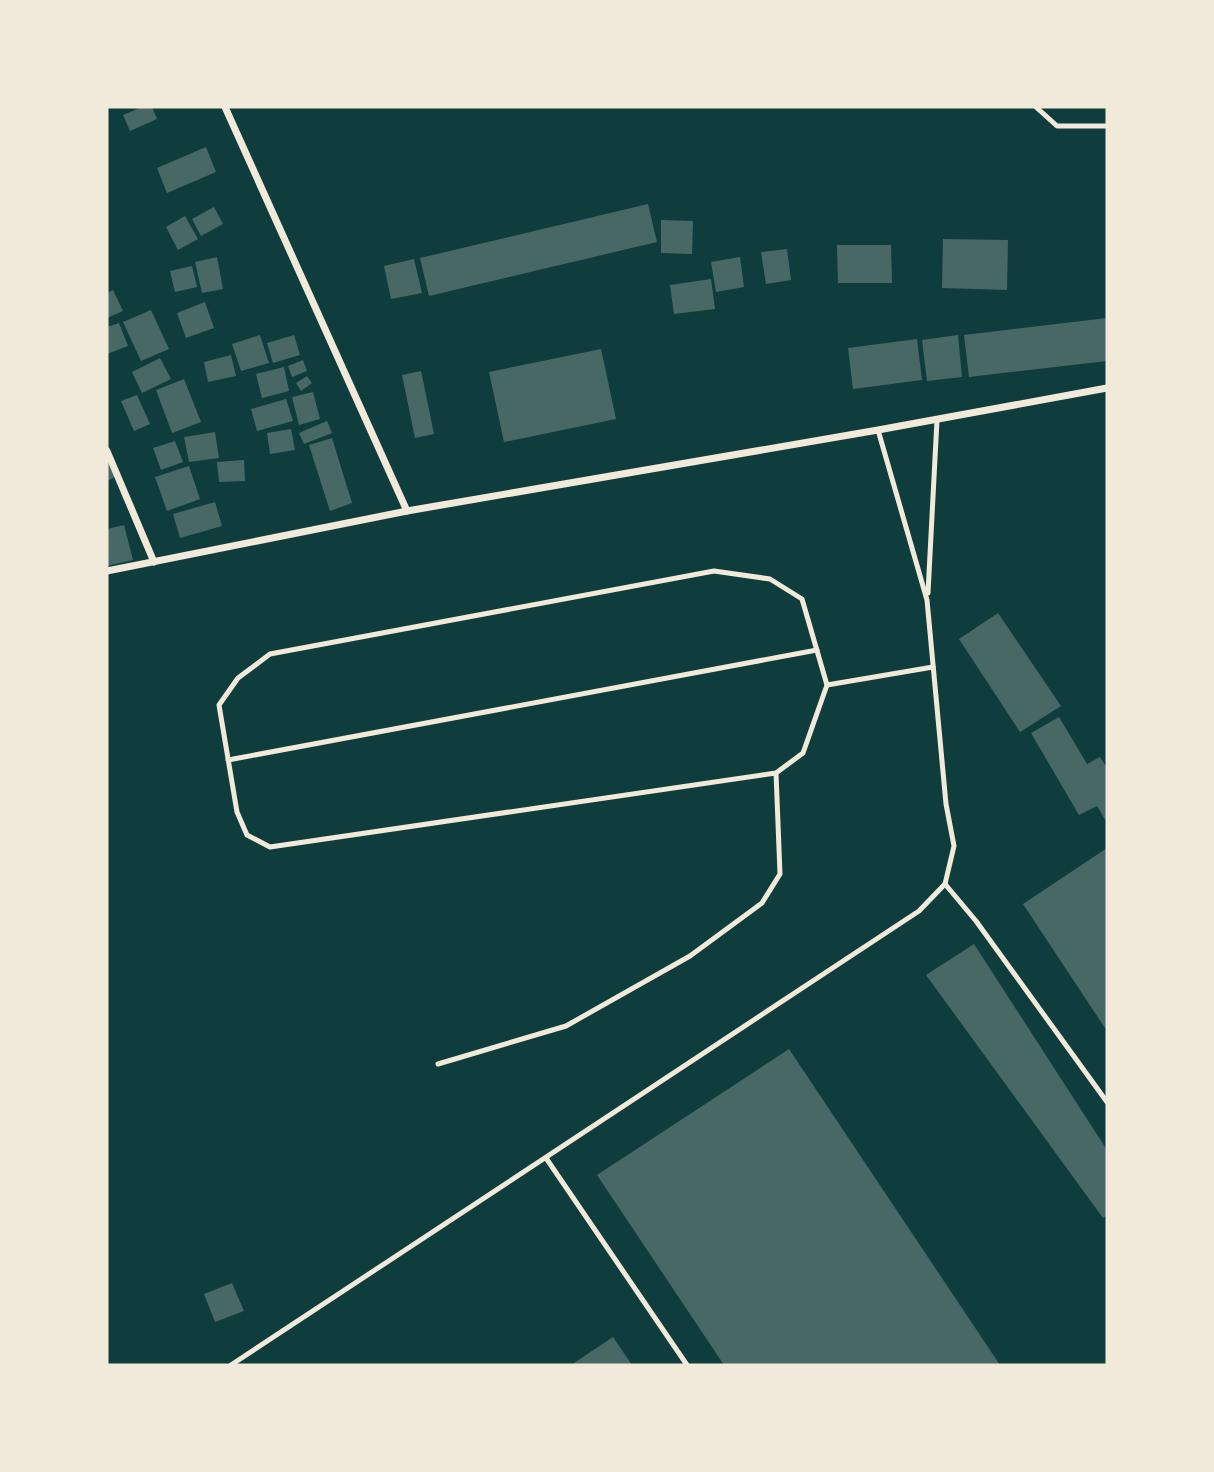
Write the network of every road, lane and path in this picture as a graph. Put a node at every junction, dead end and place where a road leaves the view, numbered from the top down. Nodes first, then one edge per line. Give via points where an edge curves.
1 (225, 107) edge
2 (1036, 107) edge
3 (1107, 126) edge
4 (1107, 388) edge
5 (937, 420) junction
6 (878, 430) junction
7 (107, 451) edge
8 (407, 512) junction
9 (153, 562) junction
10 (107, 571) edge
11 (927, 600) junction
12 (817, 650) junction
13 (933, 667) junction
14 (827, 685) junction
15 (228, 760) junction
16 (776, 773) junction
17 (945, 884) junction
18 (438, 1064) dead end
19 (1107, 1102) edge
20 (546, 1158) junction
21 (231, 1365) edge
22 (687, 1365) edge

1 - 8 street
2 - 3 lane via 1057,126
4 - 5 street
5 - 6 street
5 - 11 lane
6 - 8 street
6 - 11 lane
7 - 9 street
8 - 9 street
9 - 10 street
11 - 13 lane
12 - 14 lane
12 - 15 lane
12 - 15 lane via 802,599 770,579 714,571 687,576 270,654 238,678 219,705
13 - 14 lane
13 - 17 lane via 954,846
14 - 16 lane via 803,753
15 - 16 lane via 237,812 247,835 270,847
16 - 18 lane via 780,874 762,903 690,956 566,1026
17 - 19 lane
17 - 20 lane via 919,911
20 - 21 lane
20 - 22 lane

